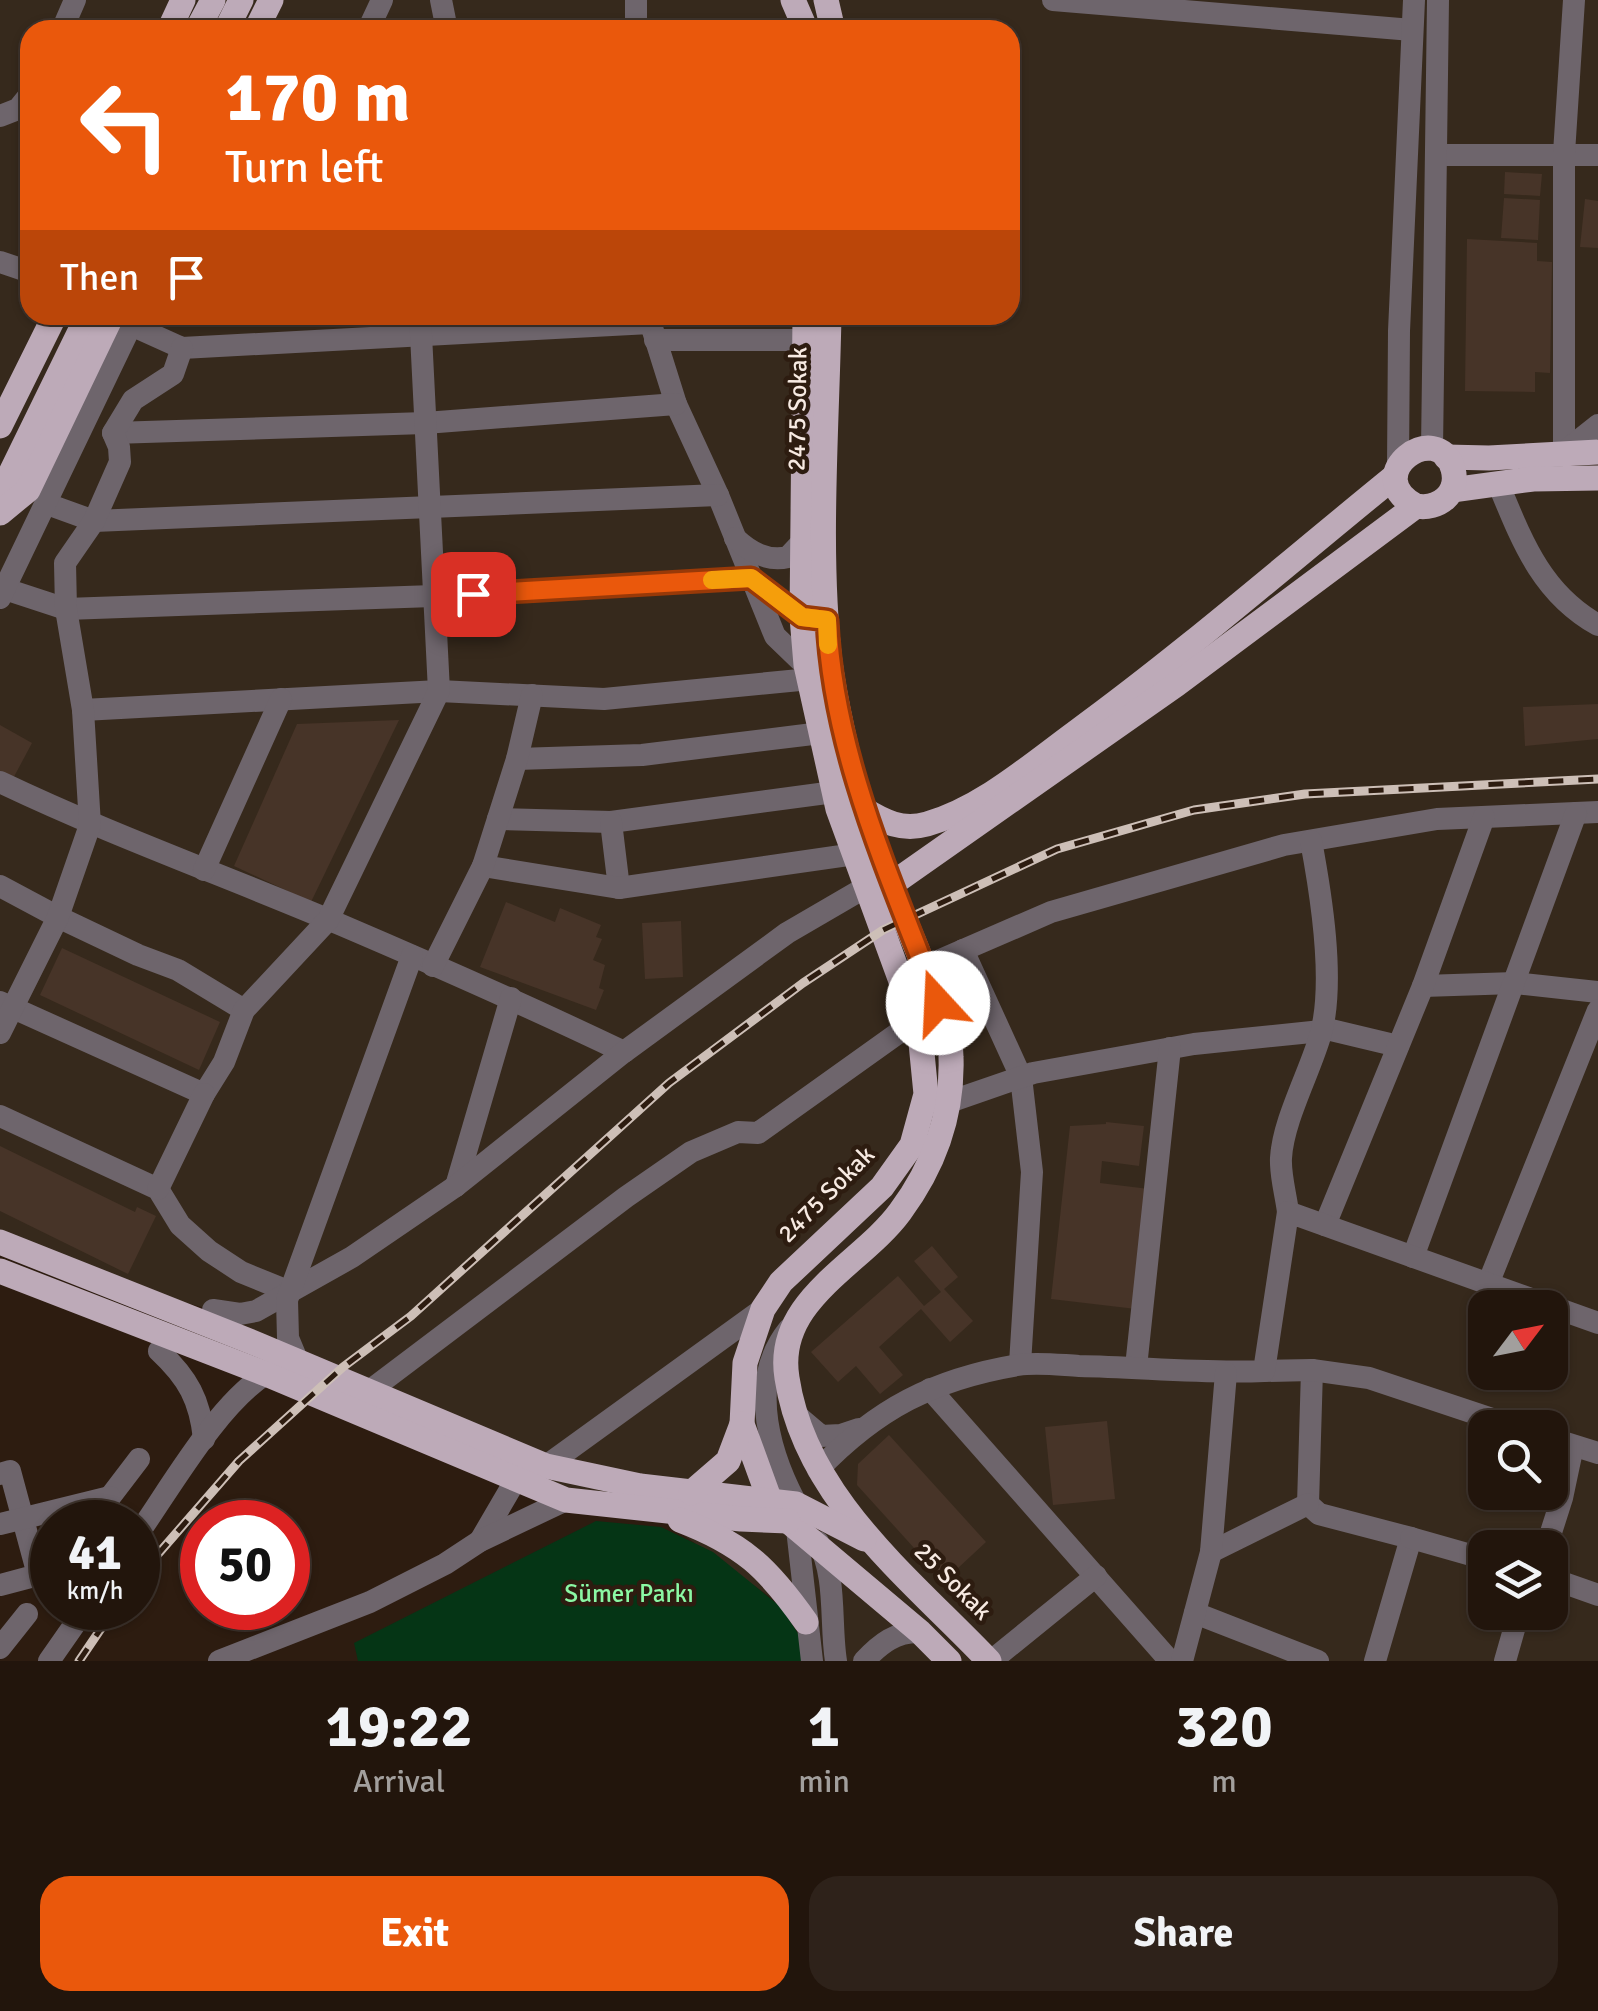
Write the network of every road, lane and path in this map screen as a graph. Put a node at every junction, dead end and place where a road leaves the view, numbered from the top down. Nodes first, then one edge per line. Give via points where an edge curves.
1 (1053, 0) edge
2 (1414, 0) edge
3 (1438, 0) edge
4 (1574, 0) edge
5 (1107, 2) edge
6 (1412, 30) junction
7 (1564, 153) junction
8 (1598, 154) edge
9 (1437, 155) junction
10 (37, 325) edge
11 (50, 325) edge
12 (83, 325) edge
13 (122, 325) edge
14 (123, 325) edge
15 (139, 325) edge
16 (410, 325) edge
17 (420, 325) edge
18 (536, 325) edge
19 (828, 325) edge
20 (651, 326) edge
21 (805, 327) edge
22 (182, 348) junction
23 (0, 394) edge
24 (676, 404) junction
25 (425, 423) junction
26 (1598, 425) edge
27 (0, 426) edge
28 (114, 433) junction
29 (1564, 452) junction
30 (1598, 452) edge
31 (1439, 453) junction
32 (1397, 471) junction
33 (1598, 478) edge
34 (1498, 483) junction
35 (1452, 490) junction
36 (0, 495) edge
37 (718, 495) junction
38 (47, 504) junction
39 (1416, 506) junction
40 (429, 508) junction
41 (0, 514) edge
42 (94, 521) junction
43 (735, 538) junction
44 (802, 542) junction
45 (751, 578) junction
46 (2, 594) edge
47 (433, 596) junction
48 (66, 609) junction
49 (814, 618) junction
50 (1598, 625) edge
51 (816, 669) junction
52 (439, 691) junction
53 (532, 695) junction
54 (281, 699) junction
55 (83, 710) junction
56 (822, 732) junction
57 (518, 759) junction
58 (0, 782) edge
59 (834, 792) junction
60 (863, 809) junction
61 (1587, 812) edge
62 (1484, 817) junction
63 (498, 819) junction
64 (610, 822) junction
65 (90, 825) junction
66 (1311, 841) junction
67 (855, 854) junction
68 (483, 866) junction
69 (204, 870) junction
70 (0, 886) edge
71 (879, 886) junction
72 (619, 888) junction
73 (58, 918) junction
74 (328, 920) junction
75 (963, 950) junction
76 (422, 961) junction
77 (924, 967) junction
78 (1515, 983) junction
79 (1423, 986) junction
80 (1598, 992) edge
81 (511, 998) junction
82 (6, 1006) edge
83 (244, 1010) junction
84 (1598, 1010) edge
85 (915, 1021) junction
86 (1322, 1031) junction
87 (0, 1034) edge
88 (1398, 1046) junction
89 (1170, 1048) junction
90 (624, 1052) junction
91 (1020, 1077) junction
92 (204, 1094) junction
93 (948, 1102) junction
94 (0, 1116) edge
95 (456, 1186) junction
96 (158, 1188) junction
97 (1288, 1212) junction
98 (0, 1225) edge
99 (1325, 1225) junction
100 (0, 1242) edge
101 (1413, 1257) junction
102 (0, 1271) edge
103 (1488, 1284) junction
104 (0, 1290) edge
105 (290, 1292) junction
106 (763, 1309) junction
107 (793, 1324) junction
108 (1598, 1324) edge
109 (217, 1332) junction
110 (160, 1351) junction
111 (298, 1362) junction
112 (1020, 1364) junction
113 (1136, 1367) junction
114 (1312, 1370) junction
115 (1264, 1371) junction
116 (1226, 1372) junction
117 (266, 1374) junction
118 (930, 1389) junction
119 (368, 1392) junction
120 (794, 1411) junction
121 (1468, 1411) edge
122 (742, 1424) junction
123 (862, 1428) junction
124 (204, 1440) junction
125 (1568, 1444) edge
126 (1598, 1453) edge
127 (139, 1459) dead end
128 (546, 1466) junction
129 (818, 1470) junction
130 (0, 1474) edge
131 (515, 1481) junction
132 (692, 1493) junction
133 (110, 1497) junction
134 (768, 1498) junction
135 (108, 1500) edge
136 (566, 1500) junction
137 (160, 1503) edge
138 (1308, 1504) junction
139 (647, 1509) junction
140 (794, 1518) junction
141 (11, 1521) edge
142 (1411, 1538) junction
143 (480, 1542) junction
144 (873, 1543) junction
145 (30, 1551) edge
146 (824, 1551) junction
147 (1212, 1552) junction
148 (1468, 1554) edge
149 (1096, 1576) junction
150 (30, 1578) edge
151 (1568, 1584) edge
152 (0, 1585) edge
153 (1598, 1594) edge
154 (1195, 1613) junction
155 (27, 1614) dead end
156 (806, 1622) junction
157 (71, 1630) edge
158 (1515, 1630) edge
159 (920, 1632) junction
160 (0, 1648) edge
161 (49, 1661) edge
162 (220, 1661) edge
163 (812, 1661) edge
164 (836, 1661) edge
165 (864, 1661) edge
166 (949, 1661) edge
167 (990, 1661) edge
168 (1170, 1661) edge
169 (1182, 1661) edge
170 (1318, 1661) edge
171 (1375, 1661) edge
172 (1506, 1661) edge

1 - 5 street
2 - 6 street
3 - 9 street
4 - 7 street
5 - 6 street
6 - 32 street
7 - 8 street
7 - 9 street
7 - 29 street
9 - 31 street
10 - 23 main road
11 - 27 main road
12 - 36 main road
13 - 41 main road via 28,490
14 - 38 street
15 - 22 street
16 - 22 street
17 - 25 street
18 - 20 street
19 - 49 main road, 2475 Sokak via 825,510
20 - 21 street
20 - 24 street
21 - 44 main road, 2475 Sokak
22 - 28 street via 173,374 133,400
24 - 25 street
24 - 37 street
25 - 28 street
25 - 40 street
26 - 29 street
28 - 42 street via 120,462
29 - 30 main road
29 - 31 main road via 1489,458
31 - 32 main road via 1410,452
31 - 35 main road via 1454,475
32 - 39 main road via 1400,494
32 - 60 main road via 1165,667 1004,785 938,820 906,828
33 - 34 main road
34 - 35 main road
34 - 50 street via 1555,594
35 - 39 main road via 1435,506
37 - 40 street
37 - 43 street
38 - 42 street
38 - 46 street
39 - 71 main road via 1177,684
40 - 42 street
40 - 47 street
42 - 48 street via 65,564
43 - 44 street via 773,559 788,557
43 - 45 street
44 - 49 main road, 2475 Sokak
45 - 47 street
45 - 49 street
45 - 51 street via 775,636
46 - 48 street
47 - 48 street
47 - 52 street
48 - 55 street
49 - 51 main road, 2475 Sokak
51 - 53 street via 604,699
51 - 56 main road, 2475 Sokak
51 - 60 main road, 2475 Sokak via 842,728
52 - 53 street
52 - 54 street
52 - 74 street
53 - 57 street
54 - 55 street
54 - 69 street
55 - 65 street
56 - 57 street via 642,755
56 - 59 main road, 2475 Sokak
57 - 63 street
58 - 65 street
59 - 64 street
59 - 67 main road, 2475 Sokak
60 - 71 main road, 2475 Sokak
61 - 62 street
61 - 78 street
62 - 66 street
62 - 79 street
63 - 64 street
63 - 68 street
64 - 72 street
65 - 69 street
65 - 73 street
66 - 75 street via 1051,912
66 - 86 street via 1326,960
67 - 71 main road, 2475 Sokak
67 - 72 street
68 - 72 street
68 - 76 street
69 - 74 street
70 - 73 street
71 - 77 main road, 2475 Sokak
71 - 85 main road, 2475 Sokak
71 - 90 street via 786,933
73 - 82 street
73 - 83 street via 178,970
74 - 76 street
74 - 83 street
75 - 77 street
75 - 91 street
76 - 81 street
76 - 105 street
77 - 93 main road, 2475 Sokak via 952,1054
78 - 79 street
78 - 80 street
78 - 101 street
79 - 88 street
81 - 90 street
81 - 95 street
82 - 87 street
82 - 92 street
83 - 92 street
84 - 103 street
85 - 106 main road, 2475 Sokak via 926,1094 912,1145 882,1188 781,1282
85 - 119 street via 758,1132 738,1132 691,1152
86 - 88 street
86 - 89 street
86 - 97 street via 1281,1158
88 - 99 street
89 - 91 street
89 - 113 street
90 - 95 street
91 - 93 street
91 - 112 street via 1032,1172
92 - 96 street
93 - 107 main road, 2475 Sokak via 929,1166 898,1214
94 - 96 street
95 - 105 street
96 - 105 street via 180,1225 208,1252
97 - 99 street
97 - 115 street
98 - 109 main road via 124,1278
99 - 101 street
100 - 109 main road
101 - 103 street
102 - 109 main road
103 - 108 street
104 - 110 main road
105 - 109 street
105 - 111 street via 285,1320
106 - 122 main road, 2475 Sokak via 745,1363
106 - 128 street
107 - 120 main road via 786,1374
107 - 140 street via 775,1350 765,1390 775,1458
109 - 111 main road via 262,1332
109 - 117 main road
110 - 117 main road via 223,1373
110 - 124 street via 194,1391
111 - 119 main road
112 - 113 street
112 - 118 street
113 - 116 street
114 - 115 street
114 - 121 street via 1368,1378
114 - 138 street
115 - 116 street
116 - 147 street
117 - 124 street
117 - 131 main road
118 - 123 street
118 - 149 street
119 - 128 main road
120 - 123 street via 821,1436
120 - 129 main road
122 - 132 main road via 728,1461
122 - 134 main road, 2475 Sokak
123 - 129 street
124 - 137 street
125 - 126 street
127 - 133 street
128 - 132 main road
129 - 140 main road
129 - 144 main road
130 - 141 street via 10,1471
131 - 136 main road
131 - 143 street
132 - 134 main road
133 - 135 street
133 - 141 street
134 - 140 main road, 2475 Sokak
136 - 139 main road
136 - 143 street
138 - 142 street via 1319,1514
138 - 147 street
139 - 140 main road via 741,1520
139 - 156 main road via 755,1560
140 - 144 main road
140 - 146 main road, 2475 Sokak
140 - 156 street
141 - 145 street
142 - 148 street
142 - 171 street
143 - 162 street via 370,1602
144 - 167 main road, 25 Sokak
146 - 159 main road, 2475 Sokak
146 - 164 street
147 - 154 street
149 - 167 street
149 - 168 street
150 - 152 street
151 - 153 street
154 - 169 street
154 - 170 street
155 - 160 street
156 - 163 street
157 - 161 street
158 - 172 street
159 - 165 street via 894,1635
159 - 166 main road

